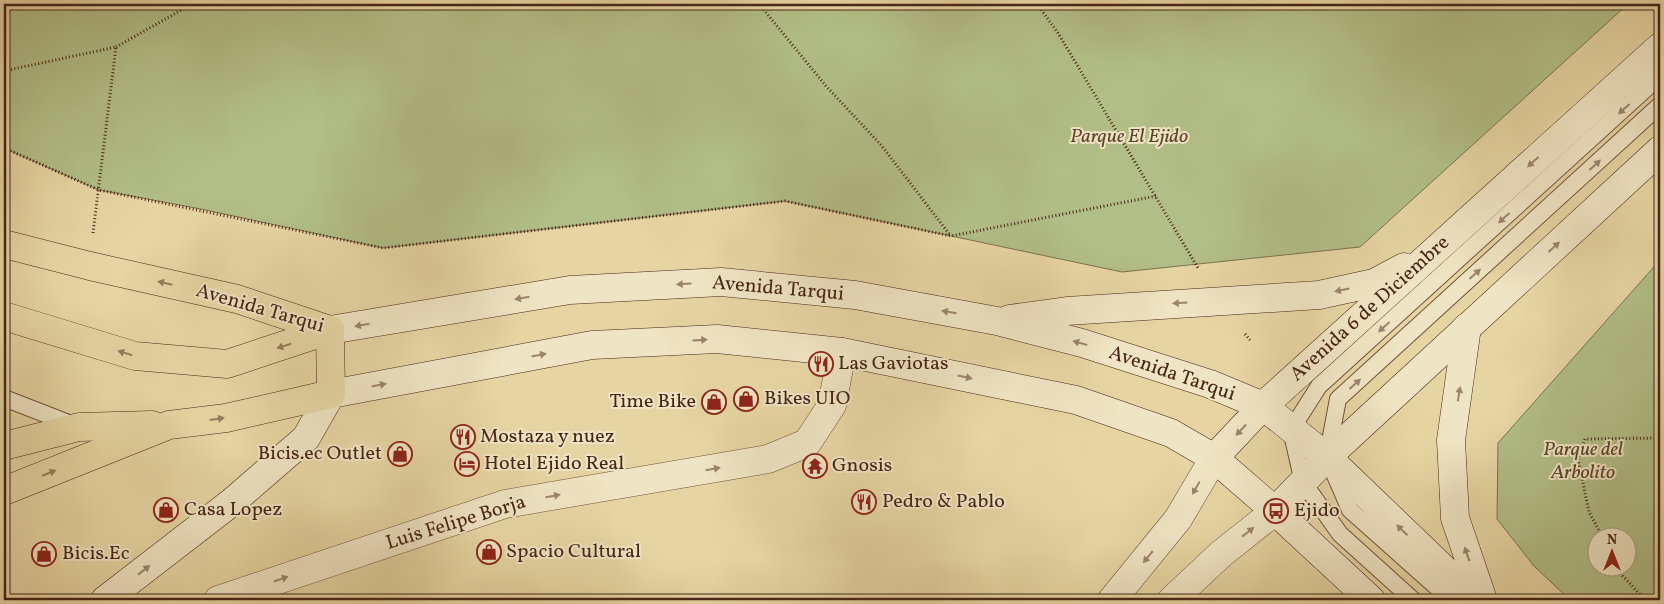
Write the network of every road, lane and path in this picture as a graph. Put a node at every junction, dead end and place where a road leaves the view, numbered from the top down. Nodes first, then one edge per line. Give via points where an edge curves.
1 (192, 4) edge
2 (759, 4) edge
3 (1037, 4) edge
4 (116, 47) junction
5 (1660, 47) edge
6 (4, 71) edge
7 (1660, 76) edge
8 (1660, 105) edge
9 (4, 148) edge
10 (1660, 150) edge
11 (98, 190) junction
12 (951, 236) junction
13 (4, 244) edge
14 (1435, 252) junction
15 (90, 266) junction
16 (4, 316) edge
17 (997, 321) junction
18 (1467, 327) junction
19 (330, 330) junction
20 (842, 352) junction
21 (331, 394) junction
22 (4, 398) edge
23 (1263, 406) junction
24 (169, 425) junction
25 (79, 427) junction
26 (1291, 430) junction
27 (1660, 438) edge
28 (4, 446) edge
29 (1327, 457) junction
30 (1214, 458) junction
31 (1303, 482) junction
32 (4, 491) edge
33 (1275, 511) junction
34 (1597, 526) edge
35 (1623, 576) edge
36 (105, 600) edge
37 (218, 600) edge
38 (1112, 600) edge
39 (1172, 600) edge
40 (1371, 600) edge
41 (1413, 600) edge
42 (1451, 600) edge
43 (1476, 600) edge
44 (1483, 600) edge
45 (1644, 600) edge

1 - 4 path
2 - 12 path via 826,86 881,145
3 - 12 path via 1058,32 1156,196
4 - 6 path
4 - 11 path
5 -> 14 main road, Avenida 6 de Diciembre
7 -> 26 lane via 1319,386
29 -> 8 lane via 1338,399
9 - 11 path
18 -> 10 main road
11 - 12 path via 384,248 785,201
11 - 15 path
13 - 15 main road, Avenida Tarqui
14 -> 17 main road via 1374,283 1319,295 1067,310
14 - 23 main road, Avenida 6 de Diciembre
19 -> 15 main road, Avenida Tarqui via 237,299
19 -> 16 main road via 227,364 136,356
17 -> 19 main road, Avenida Tarqui via 855,295 721,282 570,290
23 -> 17 main road, Avenida Tarqui via 1200,381 1082,343
18 - 29 main road
44 -> 18 main road via 1455,518 1451,440
19 - 21 main road
21 -> 20 main road via 592,345 717,339
20 -> 30 main road via 1076,400 1171,433
37 -> 20 main road, Luis Felipe Borja via 505,504 768,459 807,443 832,406
24 -> 21 main road via 226,418
36 -> 21 main road via 232,502 306,438
22 - 25 lane
23 - 26 main road, Avenida Tarqui
23 -> 30 main road, Avenida 6 de Diciembre
24 - 25 main road
32 -> 24 main road
25 - 28 main road
26 - 29 main road, Avenida Tarqui
26 - 31 lane
27 - 34 path via 1585,439 1578,459 1589,512
29 - 31 main road
29 - 42 lane via 1350,510
43 -> 29 main road, Avenida Tarqui
30 - 33 main road
30 -> 38 main road, Avenida 6 de Diciembre via 1178,519
31 - 33 main road
31 - 41 lane via 1340,534
39 -> 33 main road via 1221,554
33 - 40 main road
35 - 45 path

